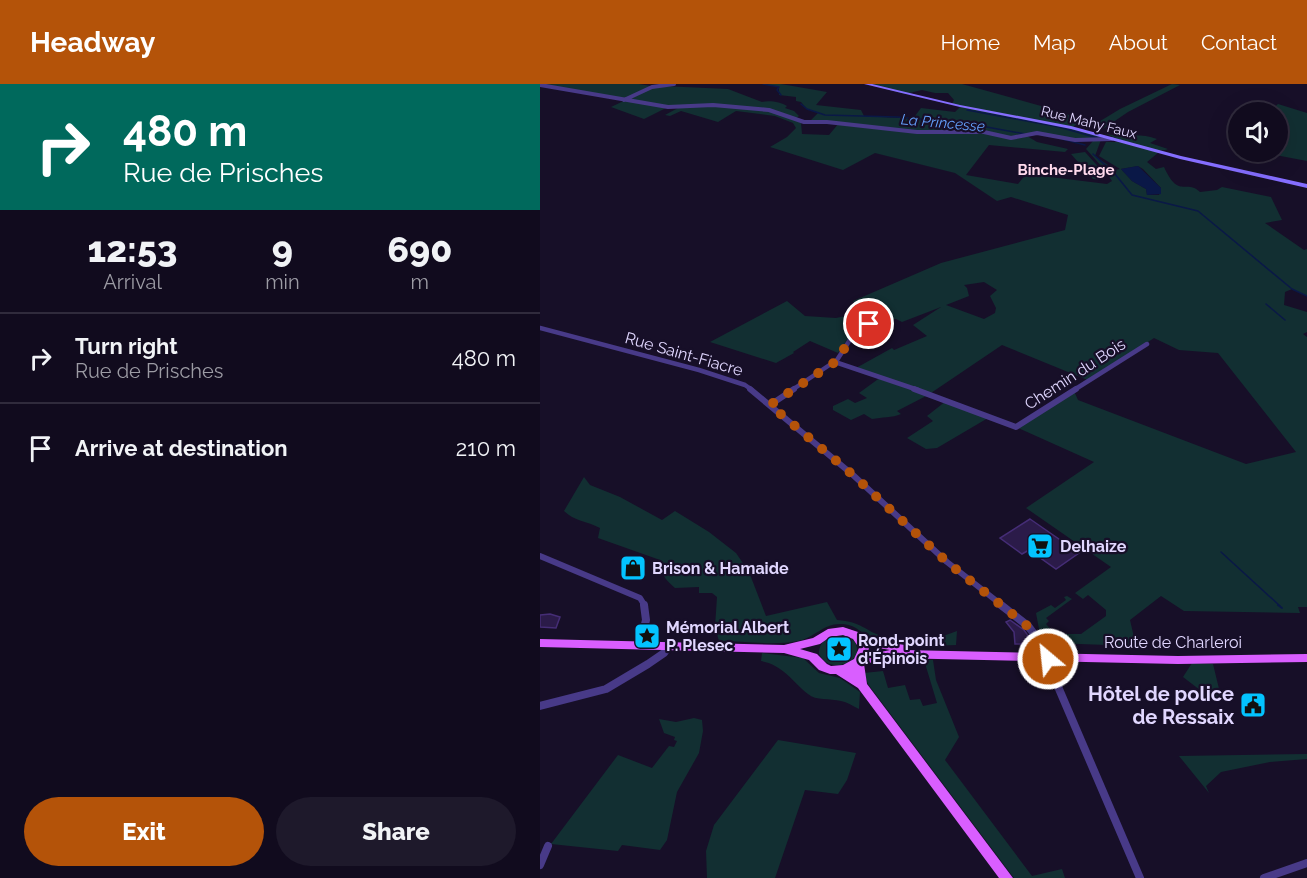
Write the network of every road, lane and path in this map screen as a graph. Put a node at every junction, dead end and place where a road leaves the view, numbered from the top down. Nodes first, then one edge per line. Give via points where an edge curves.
1 (674, 84) edge
2 (866, 84) edge
3 (540, 85) edge
4 (624, 100) junction
5 (1112, 139) junction
6 (1307, 186) edge
7 (861, 311) dead end
8 (540, 328) edge
9 (1147, 344) dead end
10 (835, 362) junction
11 (770, 405) junction
12 (540, 556) edge
13 (816, 641) junction
14 (861, 641) junction
15 (540, 643) edge
16 (640, 645) junction
17 (669, 646) junction
18 (784, 648) junction
19 (1046, 653) junction
20 (813, 657) junction
21 (1307, 658) edge
22 (859, 661) junction
23 (838, 670) junction
24 (862, 685) junction
25 (540, 706) edge
26 (548, 846) dead end
27 (1307, 863) edge
28 (540, 865) edge
29 (1007, 878) edge
30 (1140, 878) edge
31 (1264, 878) edge

1 - 4 street via 652,87
2 - 5 street, Rue Mahy Faux
3 - 4 street
4 - 5 street via 672,107 713,105 764,110 806,122 917,132
5 - 6 street, Rue Mahy Faux
7 - 10 street via 869,324 855,333
8 - 11 street, Rue Saint-Fiacre via 738,381
9 - 10 street, Chemin du Bois via 1016,427
10 - 11 street
11 - 19 street, Rue Saint-Fiacre via 947,562 1019,618 1039,639
12 - 16 street via 640,598 647,614
13 - 14 main road via 828,633 843,631
13 - 18 main road
13 - 20 main road
14 - 19 main road via 894,648
14 - 22 main road via 864,648
15 - 16 main road
16 - 17 main road
17 - 18 main road
17 - 25 street via 648,664 606,689
18 - 20 main road
19 - 21 main road, Route de Charleroi via 1178,660
19 - 22 main road, Route de Charleroi via 892,654
19 - 30 street, Rue Saint-Fiacre
20 - 23 main road via 823,667
22 - 23 main road, Route de Charleroi
22 - 24 main road
23 - 24 main road
24 - 29 main road
26 - 28 street
27 - 31 street

